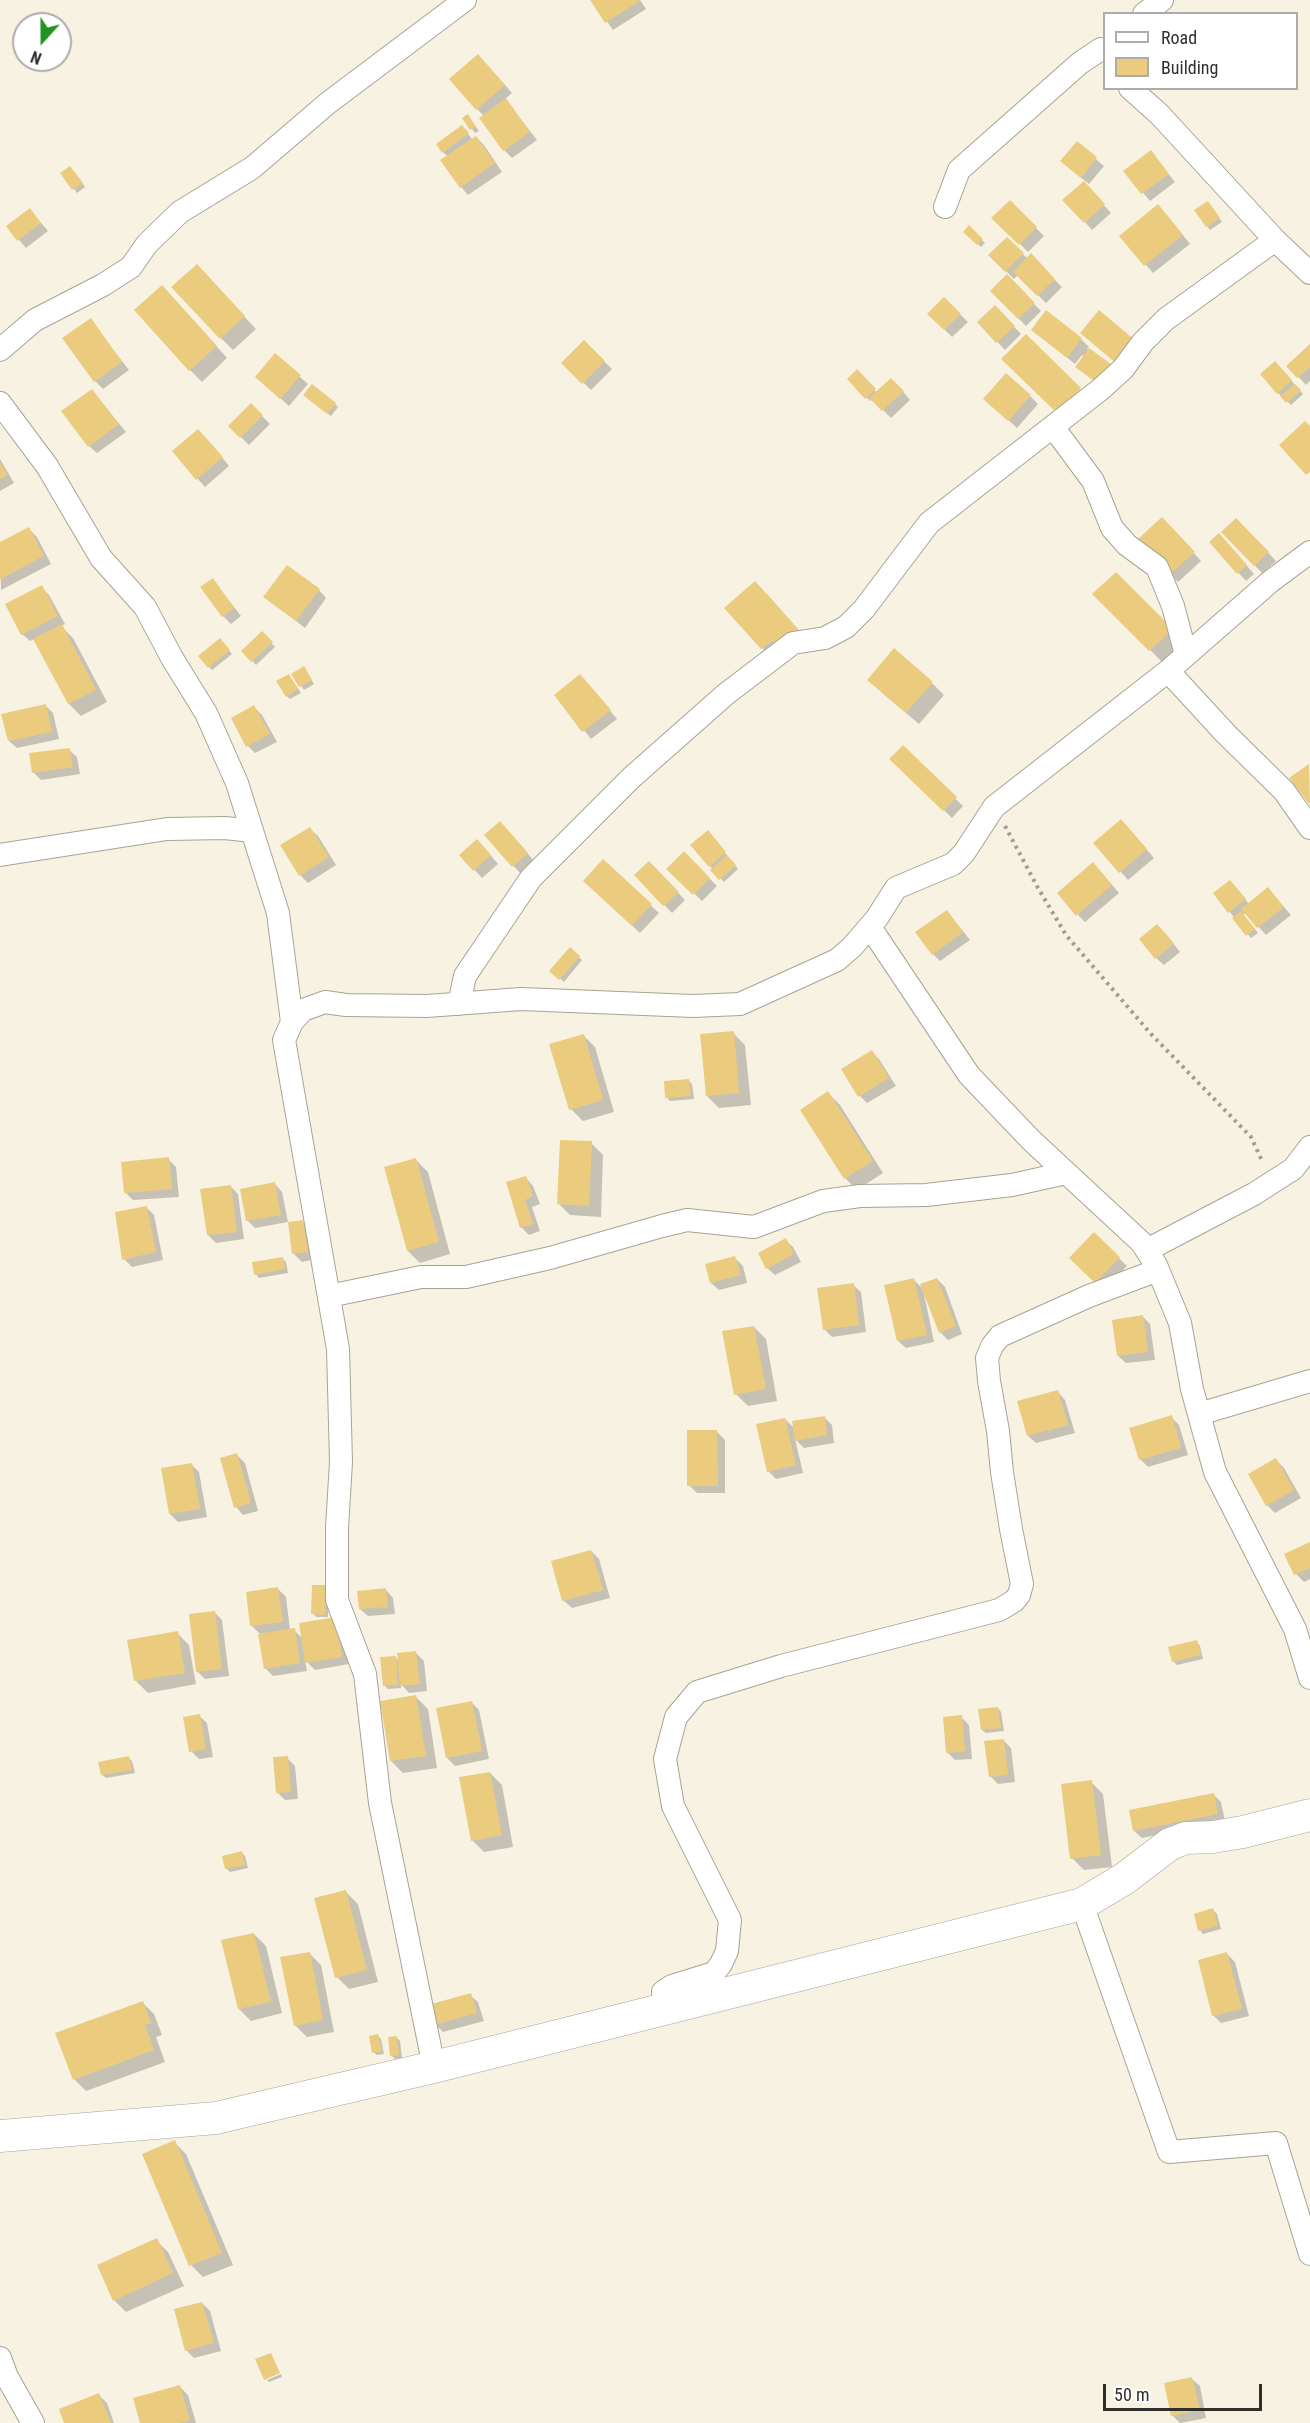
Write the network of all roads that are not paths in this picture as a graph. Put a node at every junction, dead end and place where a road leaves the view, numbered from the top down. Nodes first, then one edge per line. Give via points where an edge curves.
1 (465, 0) edge
2 (1162, 0) edge
3 (1147, 12) edge
4 (1103, 50) edge
5 (1132, 90) edge
6 (945, 207) dead end
7 (1275, 240) junction
8 (1310, 273) edge
9 (0, 350) edge
10 (0, 403) edge
11 (1053, 427) junction
12 (1310, 552) edge
13 (1186, 655) junction
14 (1168, 671) junction
15 (1310, 828) edge
16 (252, 831) junction
17 (0, 855) edge
18 (870, 927) junction
19 (459, 1004) junction
20 (292, 1022) junction
21 (1310, 1148) edge
22 (1066, 1173) junction
23 (1146, 1250) junction
24 (1158, 1270) junction
25 (329, 1296) junction
26 (1310, 1381) edge
27 (1199, 1414) junction
28 (1310, 1678) edge
29 (1310, 1815) edge
30 (1082, 1904) junction
31 (665, 2009) junction
32 (434, 2067) junction
33 (0, 2136) edge
34 (1310, 2254) edge
35 (0, 2358) edge
36 (33, 2423) edge

1 - 9 street via 328,103 252,168 180,212 147,244 131,267 35,320
2 - 3 street
4 - 6 street via 1080,63 959,171
5 - 7 street
7 - 8 street
7 - 11 street via 1166,319 1123,369
10 - 16 street via 47,466 101,558 145,607 206,712 237,783
11 - 13 street via 1093,481 1112,528 1127,545 1157,567
11 - 19 street via 929,523 846,627 825,638 793,643 726,694 631,778 531,878 465,976
12 - 13 street
13 - 14 street
14 - 15 street via 1284,790
14 - 18 street via 995,806 964,854 953,864 896,888
16 - 17 street via 167,829
16 - 20 street via 278,913
18 - 19 street via 837,960 740,1004 693,1006 521,999
18 - 22 street via 969,1076
19 - 20 street via 325,1002 303,1010
20 - 25 street via 284,1040
21 - 23 street via 1293,1169
22 - 23 street
22 - 25 street via 1012,1185 926,1195 823,1201 754,1227 687,1220 466,1277 421,1277
23 - 24 street
24 - 27 street via 1180,1323
24 - 31 street via 1000,1336 992,1346 987,1358 989,1381 1022,1584 1014,1601 999,1610 697,1692 676,1717 665,1760 673,1806 730,1920 727,1951 721,1964 714,1973 663,1992
25 - 32 street via 338,1349 341,1462 337,1600 365,1674 380,1803
26 - 27 street
27 - 28 street via 1215,1472 1295,1629
29 - 30 street via 1244,1832 1186,1838 1170,1844 1125,1879
30 - 31 street
30 - 34 street via 1168,2152 1276,2144
31 - 32 street
32 - 33 street via 216,2118
35 - 36 street

